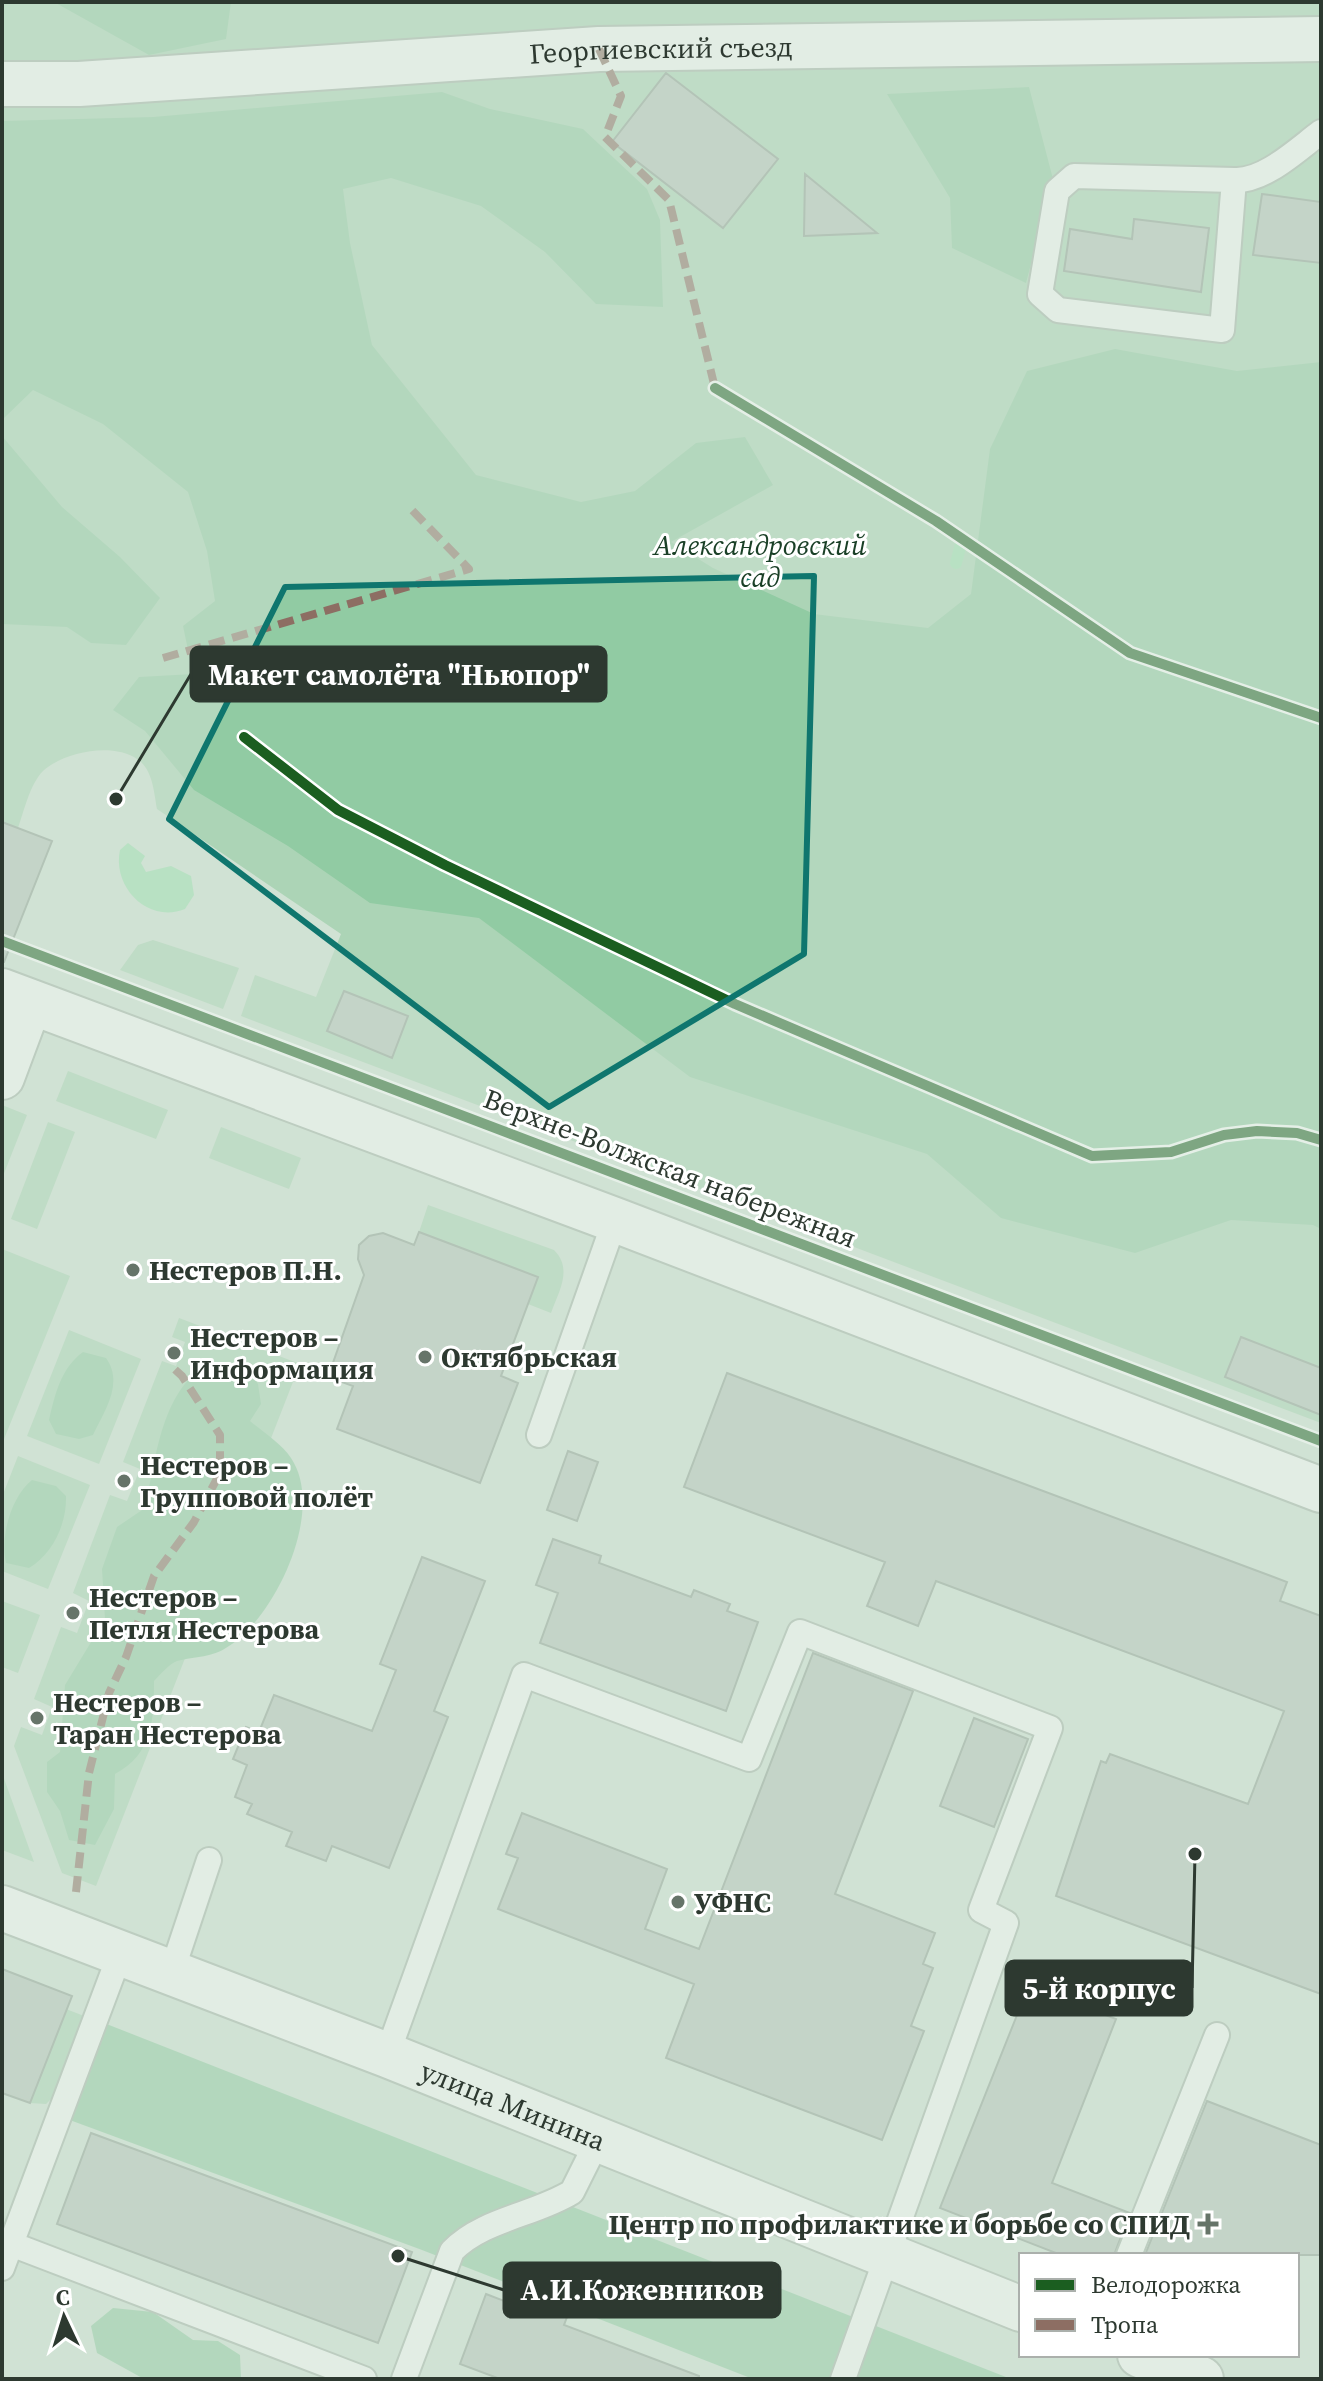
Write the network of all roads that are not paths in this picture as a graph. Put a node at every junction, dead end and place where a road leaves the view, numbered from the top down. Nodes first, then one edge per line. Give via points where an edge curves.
1 (1321, 39) edge
2 (2, 84) edge
3 (1321, 132) edge
4 (1234, 180) junction
5 (16, 997) edge
6 (2, 1077) edge
7 (615, 1220) junction
8 (539, 1435) dead end
9 (1321, 1490) edge
10 (209, 1860) dead end
11 (2, 1908) edge
12 (120, 1954) junction
13 (171, 1974) junction
14 (1217, 2035) dead end
15 (387, 2055) junction
16 (598, 2140) junction
17 (11, 2244) junction
18 (1130, 2253) edge
19 (888, 2257) junction
20 (2, 2268) edge
21 (1019, 2308) edge
22 (1145, 2357) edge
23 (364, 2379) edge
24 (404, 2379) edge
25 (843, 2379) edge
26 (1201, 2379) edge

1 - 2 street, Георгиевский съезд via 599,49 79,84
3 - 4 lane via 1279,162
4 - 4 lane via 1074,176 1057,191 1040,294 1058,310 1222,330
5 - 6 street
5 - 7 street
7 - 8 lane
7 - 9 street
10 - 13 lane
11 - 12 street, улица Минина
12 - 13 street, улица Минина
12 - 17 lane
13 - 15 street, улица Минина
14 - 18 lane
15 - 16 street, улица Минина
15 - 19 lane via 524,1675 749,1759 800,1632 1050,1728 981,1910 1006,1923
16 - 19 street, улица Минина
16 - 24 lane via 572,2192 471,2236 452,2251
17 - 20 lane
17 - 23 lane
19 - 21 street, улица Минина
19 - 25 lane
22 - 26 street

